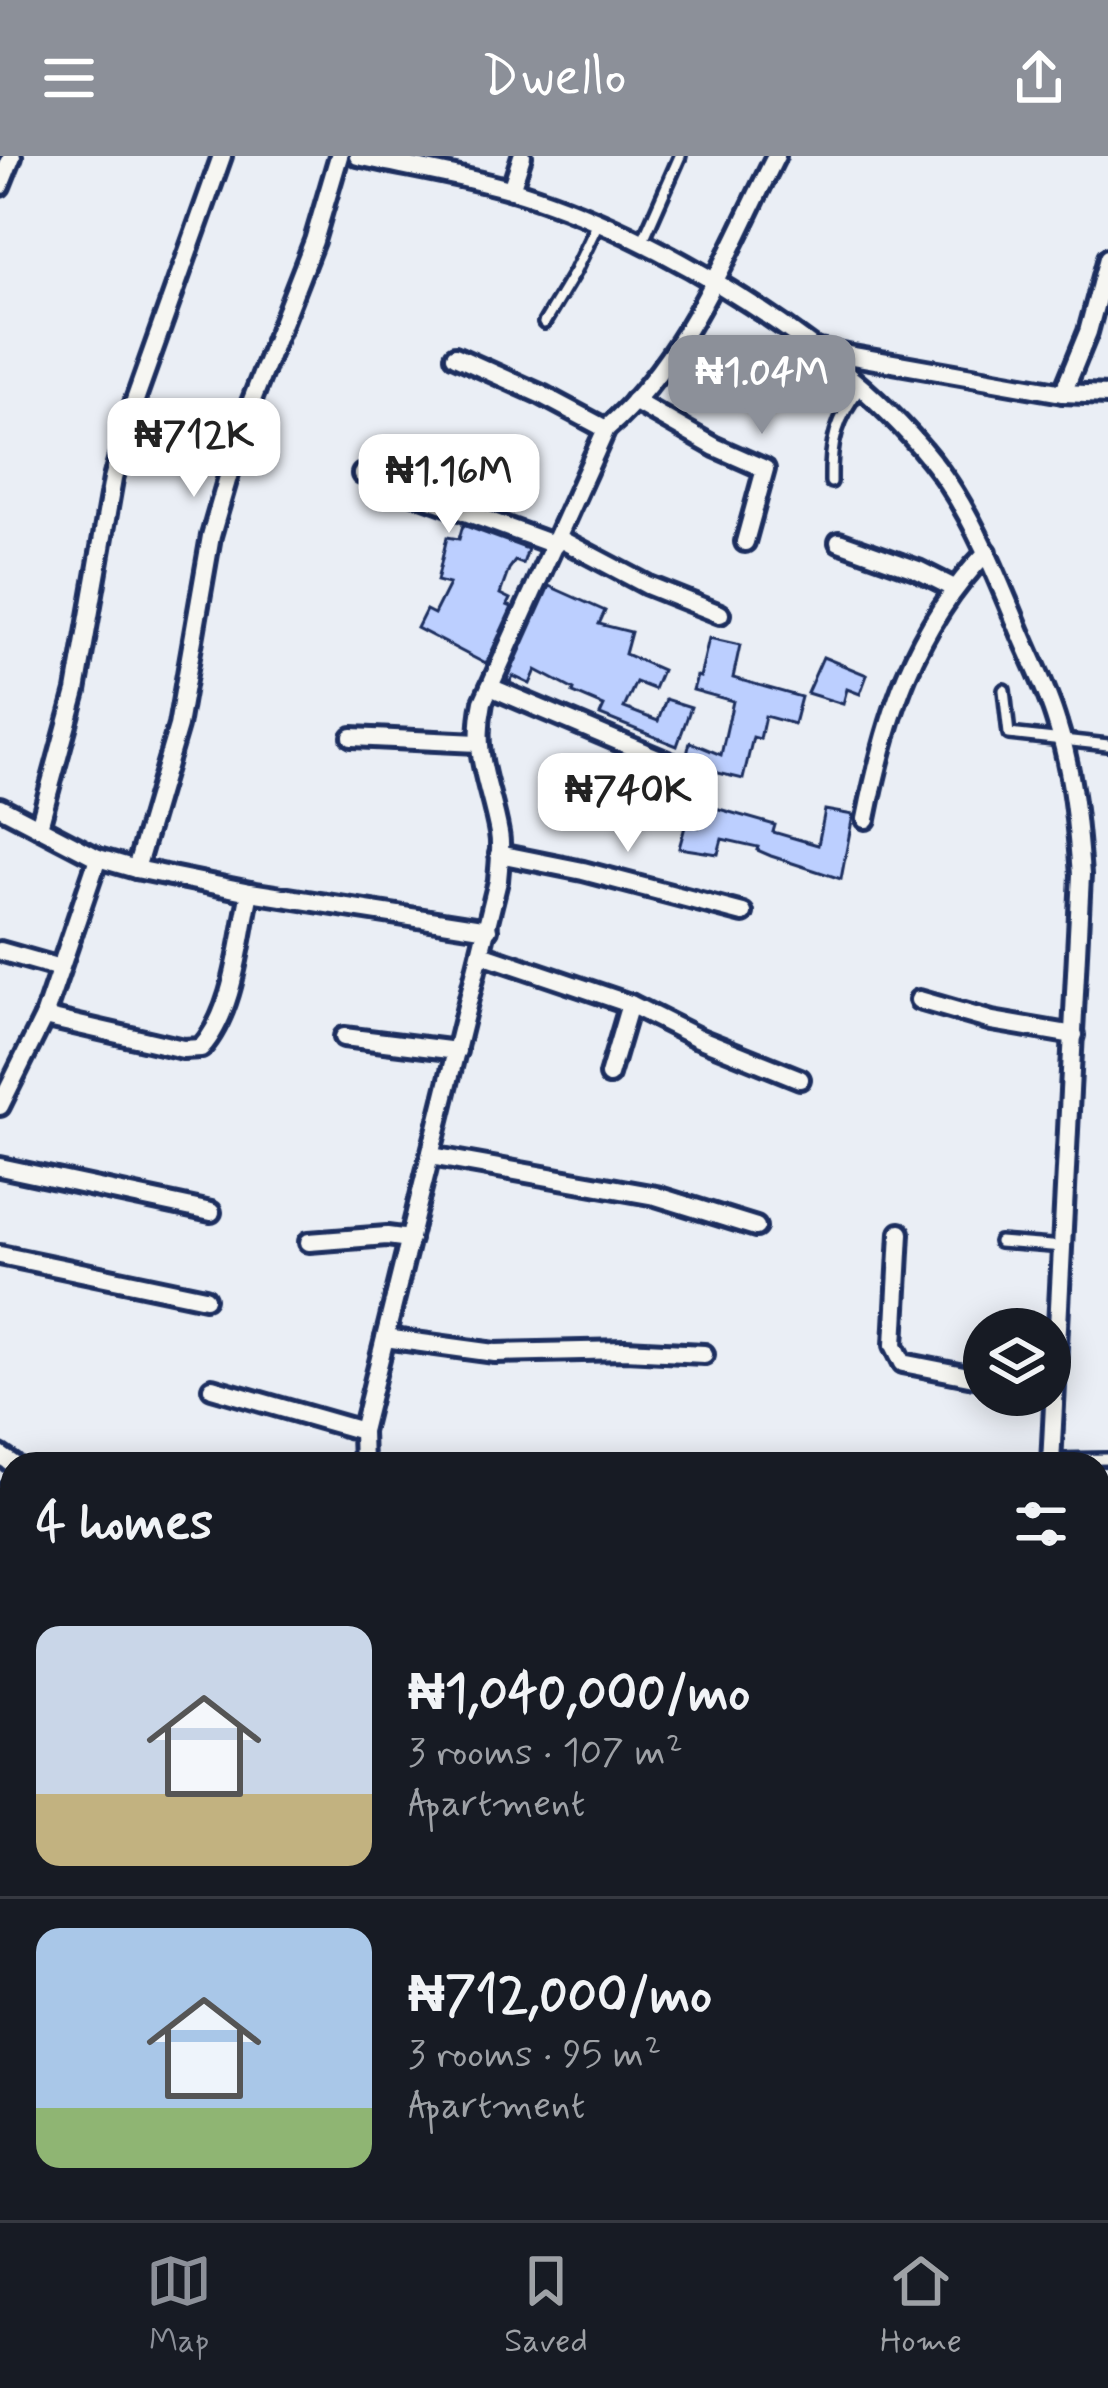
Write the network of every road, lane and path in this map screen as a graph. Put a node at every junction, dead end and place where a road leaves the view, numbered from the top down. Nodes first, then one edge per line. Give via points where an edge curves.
1 (12, 156) edge
2 (222, 156) edge
3 (339, 156) edge
4 (358, 156) edge
5 (521, 156) edge
6 (680, 156) edge
7 (776, 156) edge
8 (0, 186) edge
9 (511, 190) junction
10 (598, 223) junction
11 (643, 240) junction
12 (1108, 258) edge
13 (717, 283) junction
14 (544, 323) dead end
15 (818, 350) junction
16 (455, 356) dead end
17 (861, 387) junction
18 (1063, 393) junction
19 (1108, 395) edge
20 (634, 401) junction
21 (606, 429) junction
22 (362, 474) dead end
23 (831, 482) dead end
24 (556, 542) junction
25 (745, 542) dead end
26 (839, 542) dead end
27 (986, 552) junction
28 (952, 587) junction
29 (720, 614) dead end
30 (490, 688) junction
31 (1004, 690) dead end
32 (352, 737) dead end
33 (1061, 739) junction
34 (478, 743) junction
35 (1108, 745) edge
36 (672, 764) dead end
37 (0, 807) edge
38 (866, 819) dead end
39 (39, 827) junction
40 (500, 854) junction
41 (98, 858) junction
42 (136, 869) junction
43 (250, 892) junction
44 (743, 913) dead end
45 (488, 929) junction
46 (0, 951) edge
47 (482, 954) junction
48 (60, 968) junction
49 (919, 1000) dead end
50 (630, 1004) junction
51 (44, 1017) junction
52 (1074, 1035) junction
53 (344, 1037) dead end
54 (458, 1051) junction
55 (609, 1075) dead end
56 (800, 1079) dead end
57 (0, 1106) edge
58 (431, 1156) junction
59 (0, 1167) edge
60 (212, 1212) dead end
61 (756, 1227) dead end
62 (900, 1233) dead end
63 (410, 1239) junction
64 (309, 1242) dead end
65 (999, 1242) dead end
66 (1064, 1247) junction
67 (0, 1256) edge
68 (205, 1298) dead end
69 (1059, 1308) edge
70 (385, 1338) junction
71 (704, 1354) dead end
72 (963, 1375) edge
73 (212, 1388) dead end
74 (1052, 1416) edge
75 (362, 1431) junction
76 (363, 1452) edge
77 (1051, 1452) edge

1 - 8 street
2 - 39 street via 112,478 76,691
3 - 42 street via 211,536 178,726
4 - 9 street
5 - 9 street
6 - 11 lane
7 - 13 street
9 - 10 street
10 - 11 street
10 - 14 lane
11 - 13 street
12 - 18 street
13 - 15 street
13 - 20 street
15 - 17 street
15 - 18 street
16 - 21 street
17 - 23 lane via 830,443
17 - 27 street via 946,481
18 - 19 street
20 - 21 street
20 - 25 street via 765,469
21 - 24 street
22 - 24 street
24 - 29 street
24 - 30 street
26 - 28 street
27 - 28 street
27 - 33 street
28 - 38 street via 903,677
30 - 34 street
30 - 36 street
31 - 33 lane via 1009,734
32 - 34 street
33 - 35 lane
33 - 52 street via 1076,798 1081,875
34 - 40 street
37 - 39 street
39 - 41 street
40 - 44 street
40 - 45 street
41 - 42 street
41 - 48 street
42 - 43 street
43 - 45 street
43 - 51 street via 225,1002 201,1048
45 - 47 street
46 - 48 street
47 - 50 street
47 - 54 street
48 - 51 street
49 - 52 street
50 - 55 street
50 - 56 street
51 - 57 street
52 - 66 street
53 - 54 street
54 - 58 street
58 - 61 street via 639,1192
58 - 63 street
59 - 60 street
62 - 72 street via 898,1356
63 - 64 street
63 - 70 street
65 - 66 lane
66 - 69 street
67 - 68 street
70 - 71 street via 495,1353
70 - 75 street
73 - 75 street
74 - 77 street
75 - 76 street

